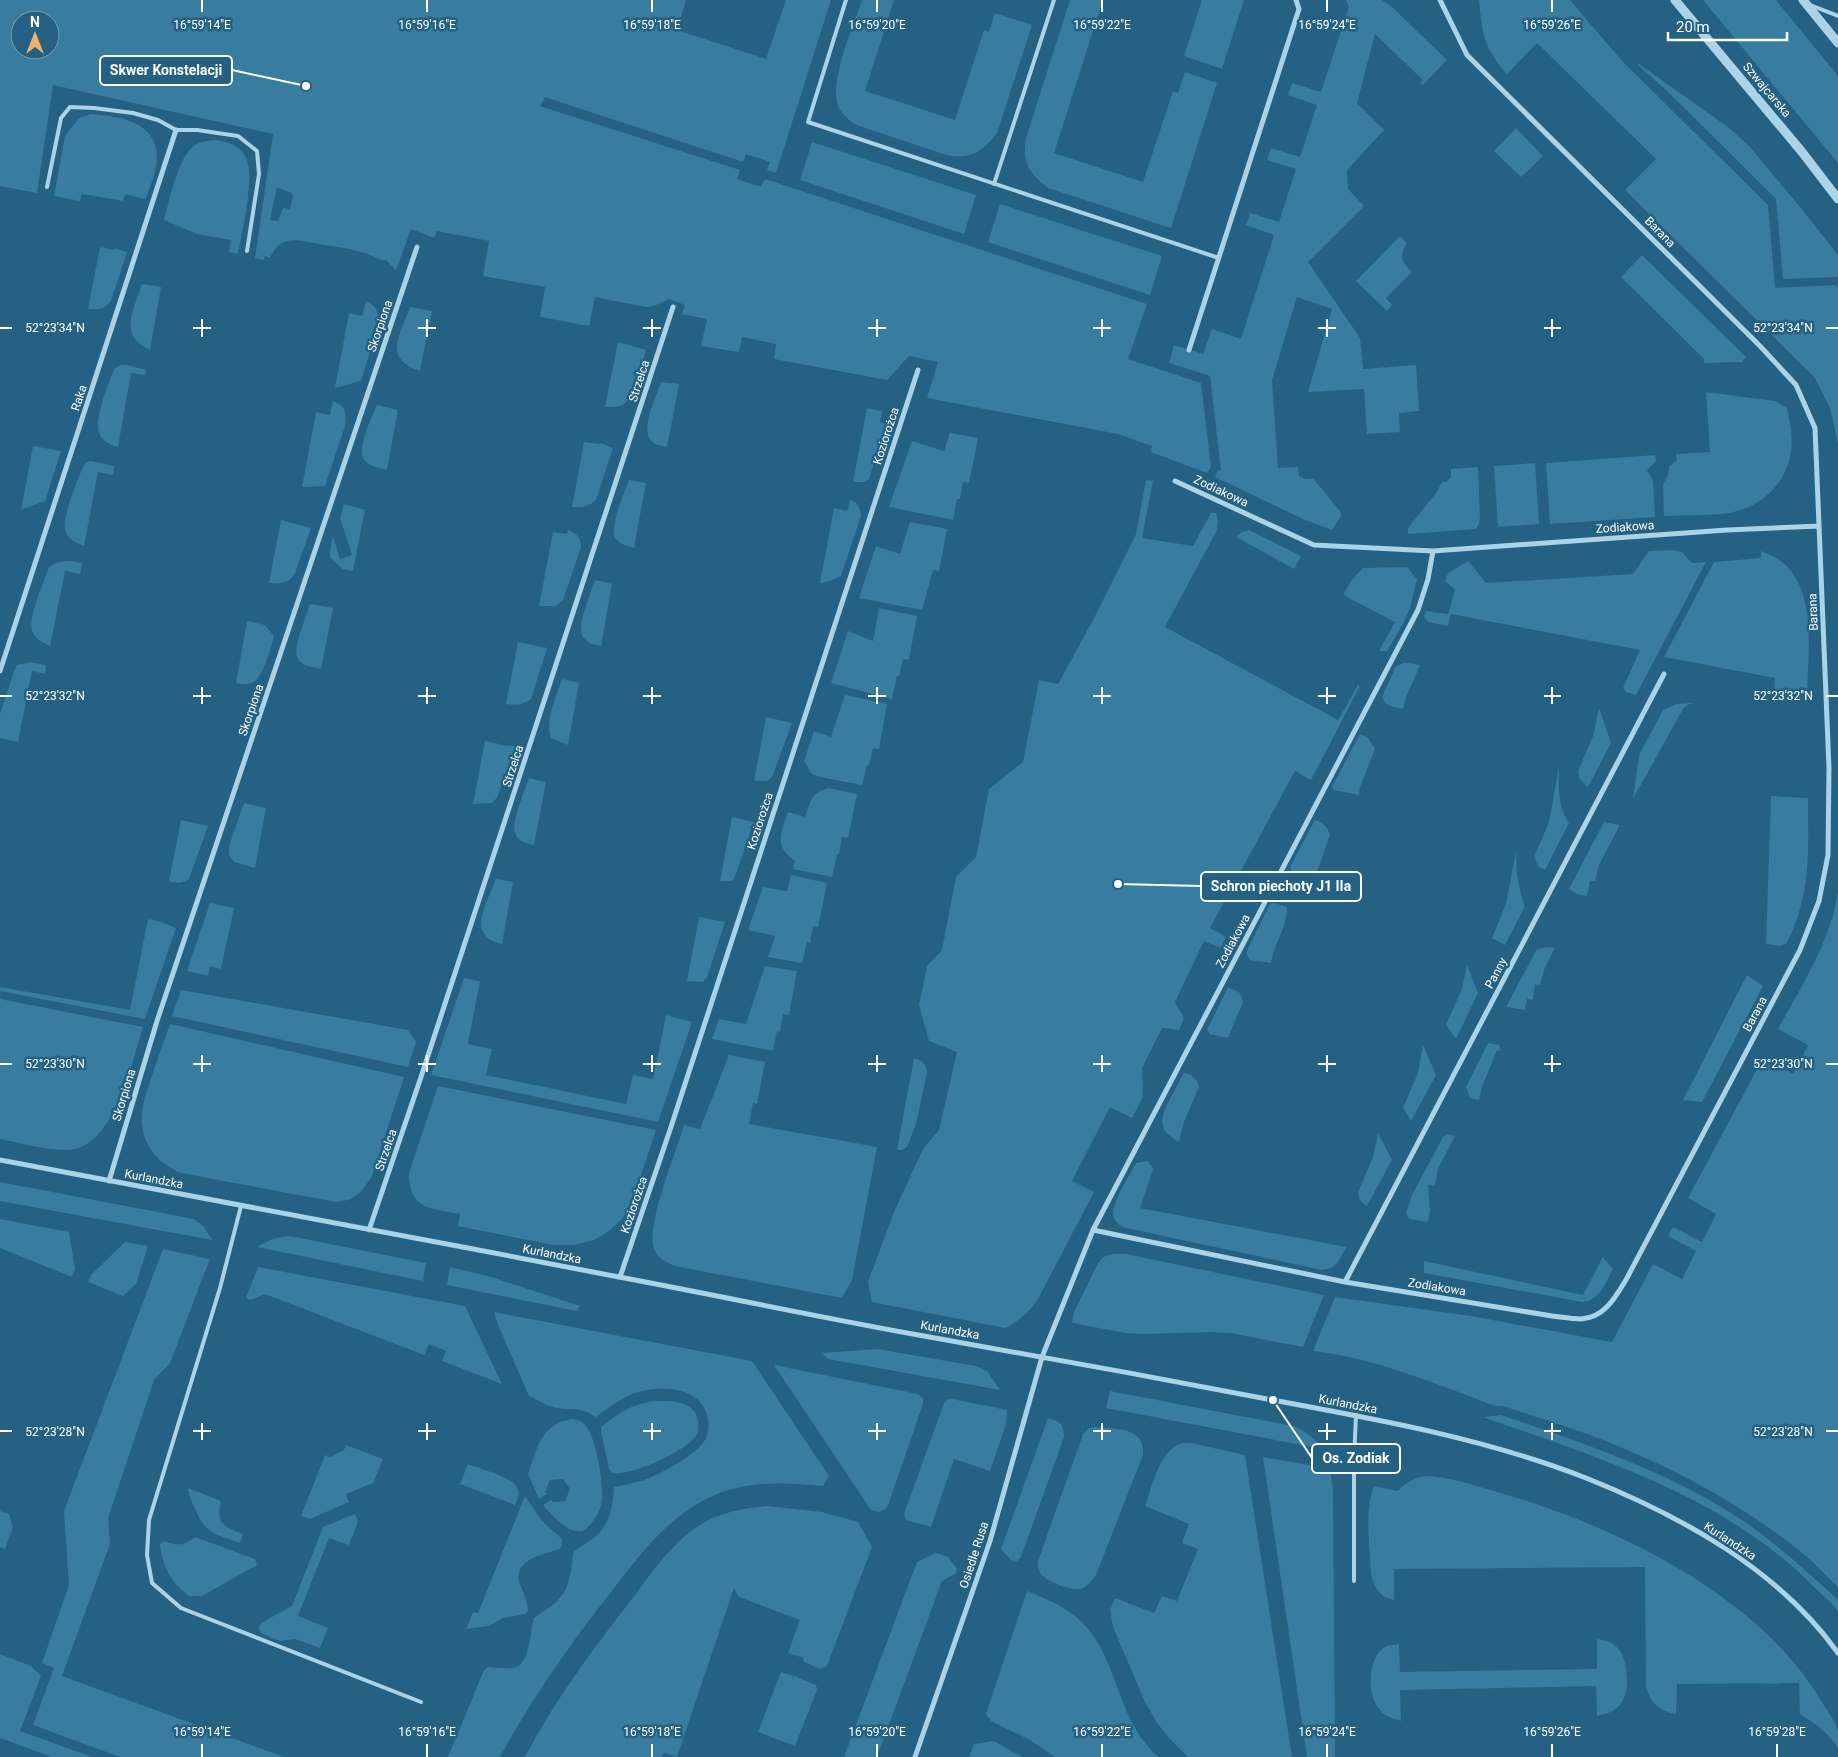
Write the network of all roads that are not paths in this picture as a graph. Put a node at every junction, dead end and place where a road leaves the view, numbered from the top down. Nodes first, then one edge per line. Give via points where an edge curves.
1 (846, 0) edge
2 (1054, 0) edge
3 (1296, 0) edge
4 (1440, 0) edge
5 (1675, 0) edge
6 (1805, 2) edge
7 (1838, 16) edge
8 (1838, 43) edge
9 (176, 130) junction
10 (994, 184) junction
11 (47, 187) dead end
12 (1838, 199) edge
13 (417, 247) dead end
14 (247, 251) dead end
15 (1219, 258) junction
16 (673, 307) dead end
17 (1189, 350) dead end
18 (918, 370) dead end
19 (1175, 481) dead end
20 (1819, 526) junction
21 (1432, 551) junction
22 (0, 671) edge
23 (1664, 674) dead end
24 (0, 1160) edge
25 (109, 1180) junction
26 (241, 1206) junction
27 (369, 1230) junction
28 (1094, 1230) junction
29 (620, 1277) junction
30 (1345, 1282) junction
31 (1600, 1313) joint
32 (1042, 1357) junction
33 (1356, 1415) junction
34 (1354, 1581) dead end
35 (1838, 1653) edge
36 (421, 1702) dead end
37 (916, 1757) edge

1 - 10 lane via 808,122
2 - 10 lane
3 - 15 street via 1299,8
4 - 20 street, Barana via 1467,55 1796,385 1815,428
5 - 12 street, Szwajcarska
6 - 7 lane
6 - 8 street
9 - 11 lane via 158,120 133,113 70,107 61,118
9 - 14 lane via 238,136 257,151 259,174
9 - 22 street, Raka
10 - 15 lane
13 - 25 street, Skorpiona via 160,1012
15 - 17 street
16 - 27 street, Strzelca
18 - 29 street, Koziorożca
19 - 21 street, Zodiakowa via 1314,545
20 - 21 street, Zodiakowa
20 - 31 street, Barana via 1829,768 1828,855 1819,901 1800,950 1627,1278 1614,1300
21 - 28 street, Zodiakowa via 1428,579 1418,610
23 - 30 street, Panny
24 - 25 street, Kurlandzka
25 - 26 street, Kurlandzka
26 - 27 street, Kurlandzka
26 - 36 lane via 220,1288 149,1520 147,1555 152,1583 181,1608
27 - 29 street, Kurlandzka
28 - 30 street, Zodiakowa
28 - 32 street, Zodiakowa
29 - 32 street, Kurlandzka
30 - 31 street, Zodiakowa via 1552,1316 1582,1319
32 - 33 street, Kurlandzka
32 - 37 street, Osiedle Rusa via 990,1541
33 - 34 lane
33 - 35 street, Kurlandzka via 1459,1437 1518,1454 1585,1478 1668,1515 1723,1547 1778,1588 1806,1614

